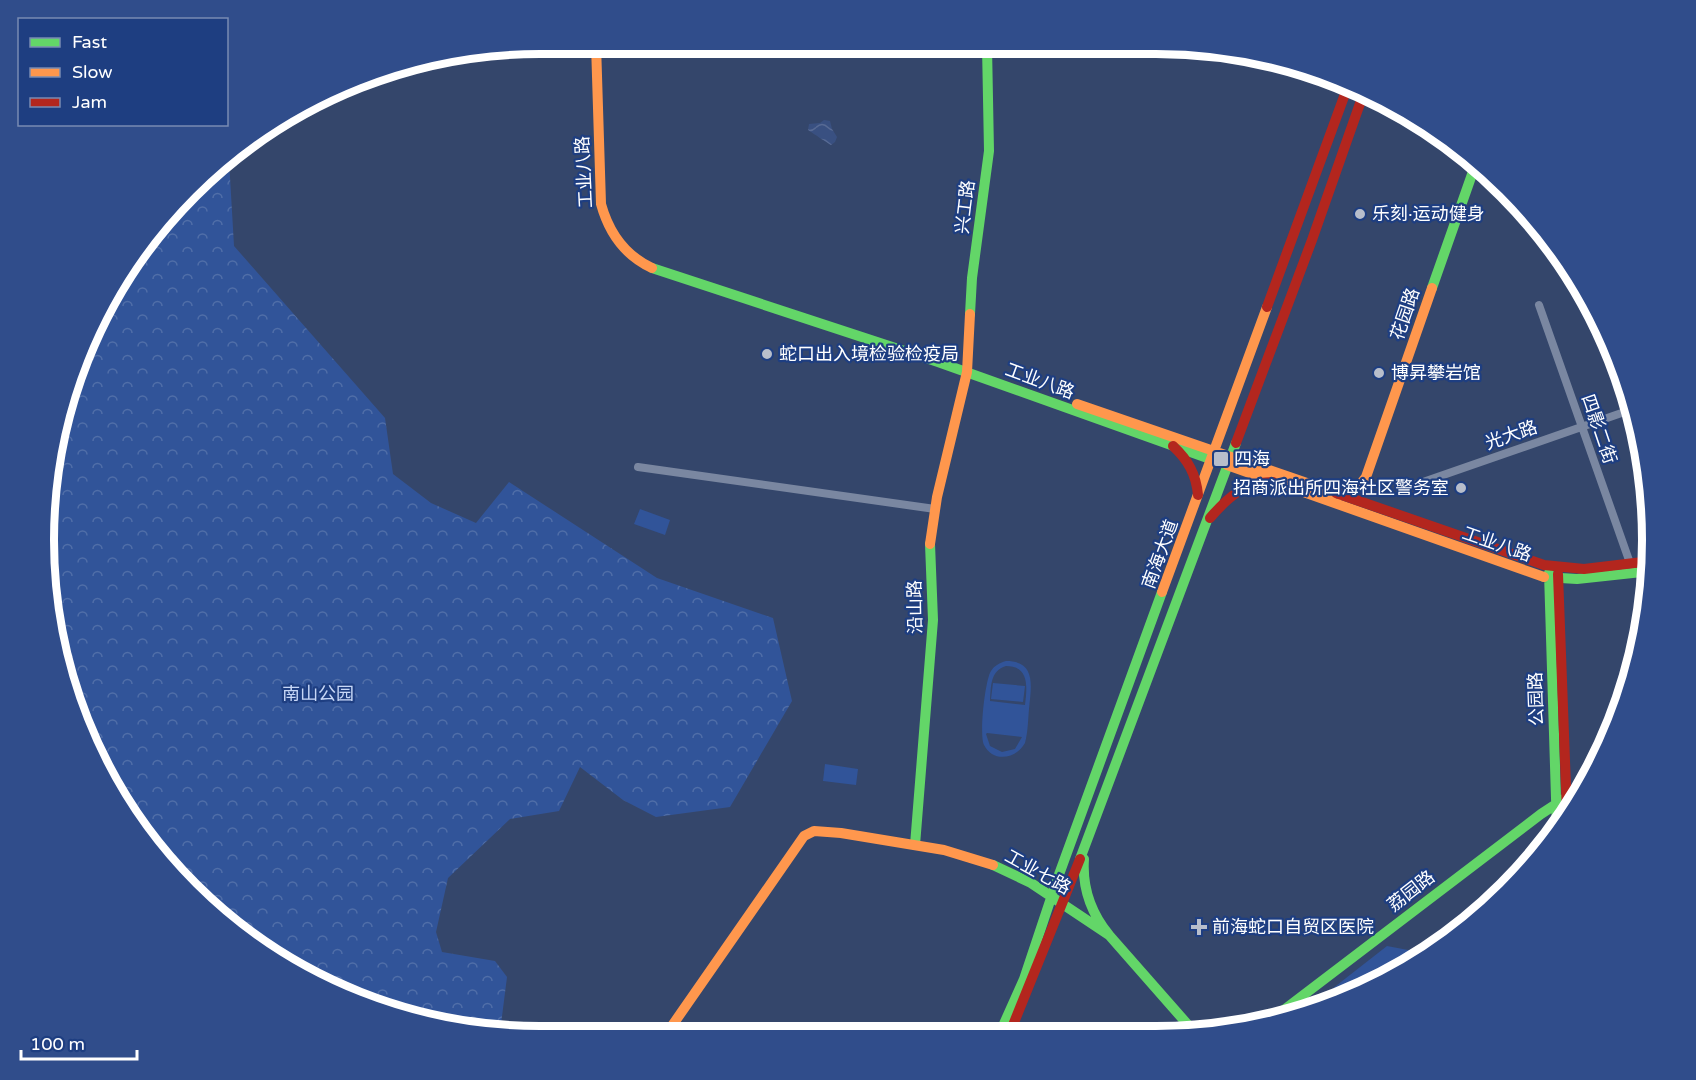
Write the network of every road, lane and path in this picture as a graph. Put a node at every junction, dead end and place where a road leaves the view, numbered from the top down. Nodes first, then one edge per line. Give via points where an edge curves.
1 (597, 54) edge
2 (603, 54) edge
3 (987, 54) edge
4 (1346, 93) edge
5 (1362, 100) edge
6 (1473, 172) edge
7 (1539, 305) dead end
8 (967, 369) junction
9 (1624, 412) edge
10 (1582, 426) junction
11 (1173, 446) junction
12 (1213, 456) junction
13 (1228, 462) junction
14 (638, 467) dead end
15 (1366, 477) junction
16 (1273, 483) junction
17 (1400, 490) dead end
18 (1338, 495) junction
19 (1198, 499) junction
20 (1376, 508) junction
21 (935, 509) junction
22 (1204, 526) junction
23 (1641, 562) edge
24 (1630, 563) junction
25 (1641, 572) edge
26 (1529, 573) junction
27 (1554, 573) junction
28 (1577, 579) junction
29 (1554, 600) junction
30 (1567, 799) edge
31 (1562, 800) junction
32 (1564, 804) edge
33 (1560, 809) edge
34 (1086, 844) junction
35 (915, 845) junction
36 (1052, 897) junction
37 (1062, 903) junction
38 (1109, 935) junction
39 (1287, 1007) edge
40 (1188, 1025) edge
41 (672, 1026) edge
42 (1003, 1026) edge
43 (1014, 1026) edge

1 - 8 street, 工业八路 via 601,204 608,228 629,256 654,269
2 - 8 street, 工业八路 via 608,203 615,225 634,251 656,263
3 - 8 street, 兴工路 via 989,151 972,278
4 - 12 street, 南海大道
5 - 13 street, 南海大道
6 - 15 street, 花园路
7 - 10 street, 四影二街
8 - 11 street, 工业八路
8 - 12 street, 工业八路
8 - 21 street, 沿山路
9 - 10 street, 光大路
10 - 17 street, 光大路
10 - 24 street, 四影二街
11 - 12 street, 工业八路
11 - 19 street via 1194,472
12 - 13 street, 工业八路
12 - 19 street, 南海大道
13 - 16 street, 工业八路
13 - 18 street, 工业八路
13 - 22 street, 南海大道
14 - 21 street
15 - 18 street via 1354,491
15 - 20 street via 1366,493
16 - 22 street via 1254,483 1236,491
16 - 26 street, 工业八路
18 - 20 street, 工业八路
19 - 36 street, 南海大道
20 - 27 street, 工业八路
21 - 35 street, 沿山路 via 930,542 933,620
22 - 34 street, 南海大道
23 - 24 street, 工业八路
24 - 27 street, 工业八路
25 - 28 street, 工业八路
26 - 27 street, 工业八路
26 - 29 street
27 - 28 street, 工业八路
27 - 29 street, 公园路
28 - 29 street
29 - 31 street, 公园路
30 - 31 street
31 - 32 street, 公园路
31 - 33 street, 公园路
31 - 39 street, 荔园路
34 - 37 street, 南海大道
34 - 38 street via 1083,863 1087,897
35 - 36 street, 工业七路 via 995,866
35 - 41 street, 工业七路 via 814,831 804,836
36 - 37 street, 工业七路
36 - 42 street, 南海大道
37 - 38 street, 工业七路
37 - 43 street, 南海大道
38 - 40 street, 工业七路

